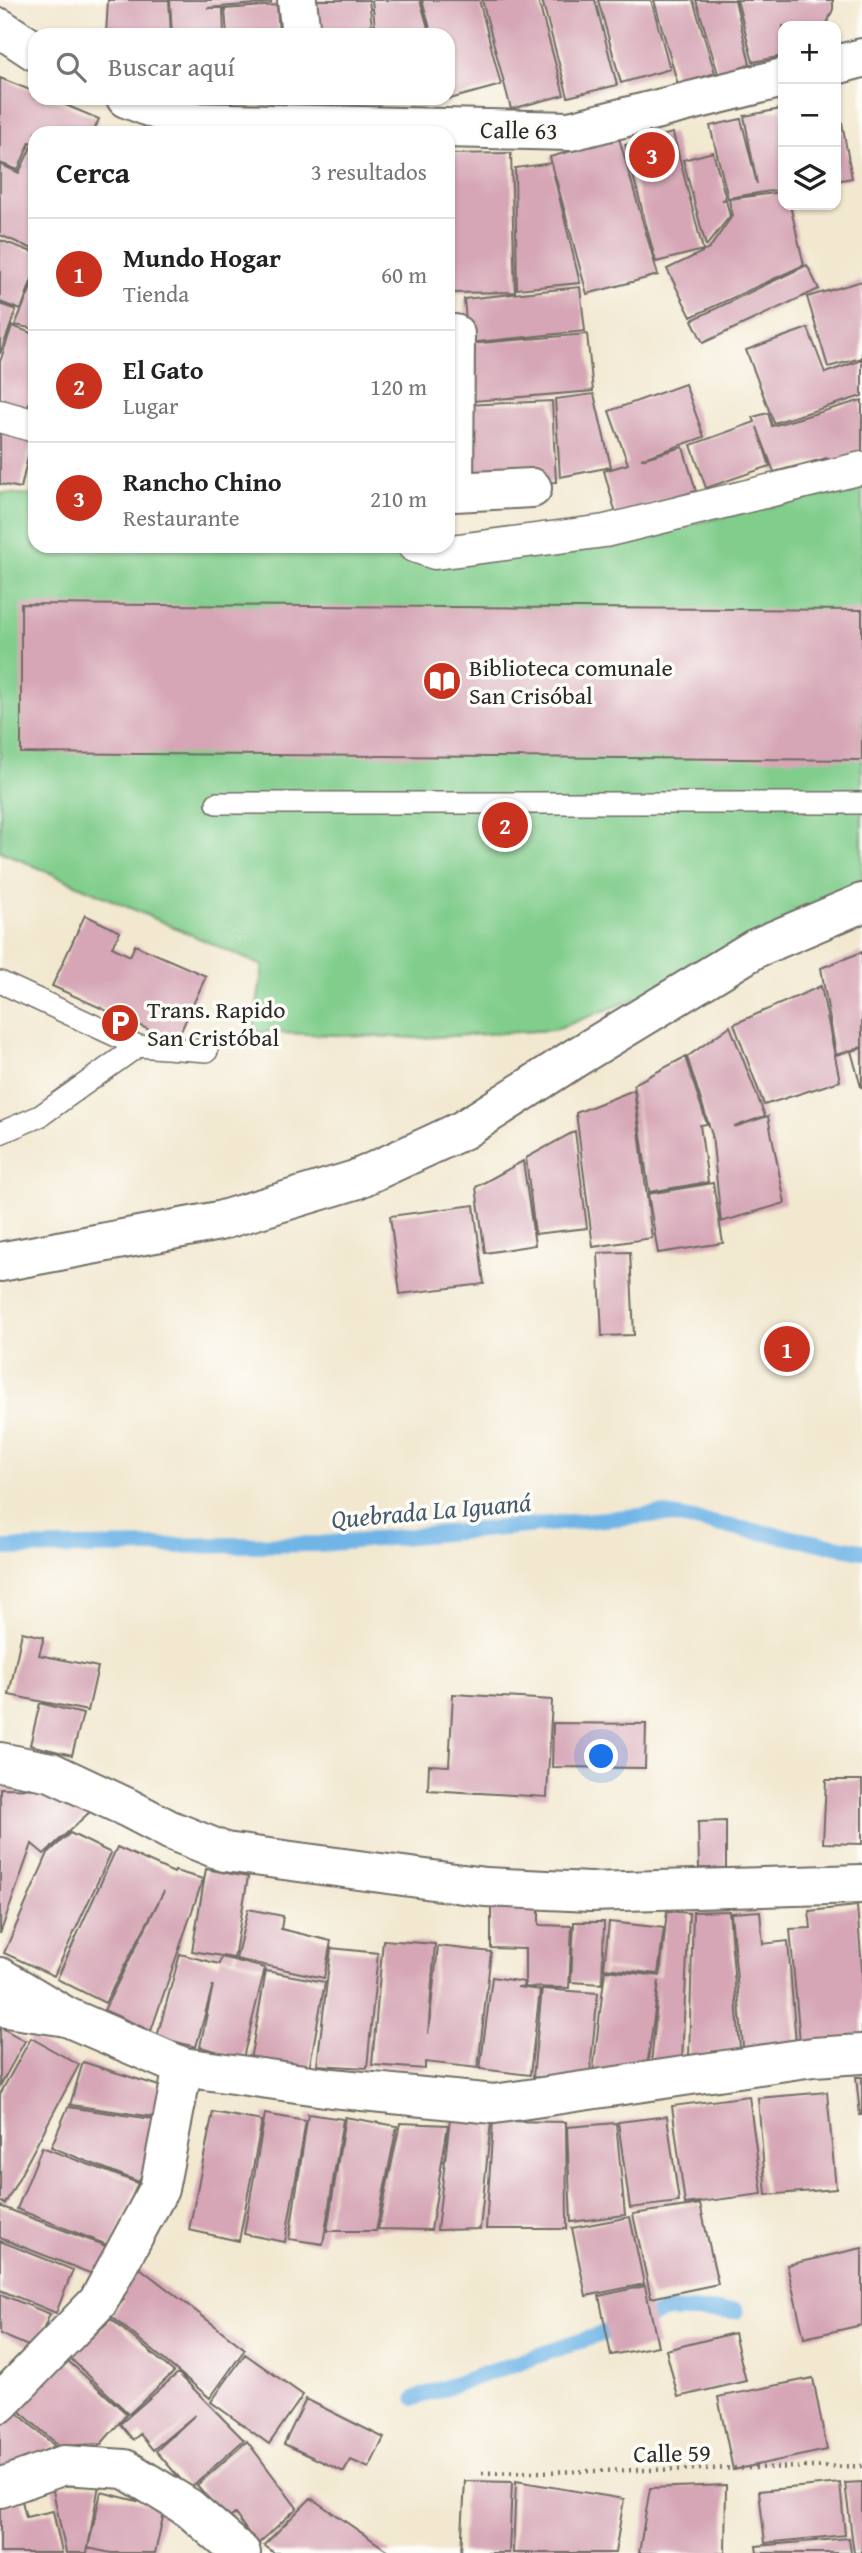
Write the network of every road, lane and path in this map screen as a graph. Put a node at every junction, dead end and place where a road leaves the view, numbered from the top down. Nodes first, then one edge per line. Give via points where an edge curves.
1 (297, 0) edge
2 (0, 28) edge
3 (300, 28) edge
4 (28, 46) edge
5 (862, 58) edge
6 (841, 64) edge
7 (778, 79) edge
8 (144, 105) edge
9 (297, 119) edge
10 (0, 416) edge
11 (28, 424) edge
12 (862, 468) edge
13 (532, 488) dead end
14 (455, 492) edge
15 (455, 550) edge
16 (217, 803) dead end
17 (862, 803) edge
18 (862, 903) edge
19 (0, 982) edge
20 (138, 1046) junction
21 (207, 1051) dead end
22 (0, 1133) edge
23 (0, 1262) edge
24 (0, 1762) edge
25 (862, 1884) edge
26 (0, 1977) edge
27 (0, 2007) edge
28 (67, 2017) junction
29 (862, 2054) edge
30 (183, 2067) junction
31 (0, 2403) edge
32 (862, 2466) edge
33 (482, 2473) dead end
34 (0, 2488) edge
35 (241, 2553) edge

1 - 3 street
2 - 4 street
5 - 6 street
7 - 9 street, Calle 63 via 570,131
8 - 9 street, Calle 63 via 188,122
10 - 11 street
12 - 15 street via 605,531
13 - 14 street
16 - 17 lane
18 - 23 street via 756,948 463,1130 355,1180 219,1221
19 - 20 lane
20 - 21 lane
20 - 22 lane via 40,1116
24 - 25 street via 51,1772 225,1852 485,1887 590,1892
26 - 28 street
27 - 28 street
28 - 30 street
29 - 30 street via 813,2057 494,2104
30 - 31 street via 159,2189 98,2302
32 - 33 path, Calle 59
34 - 35 street via 64,2465 125,2469 189,2508

